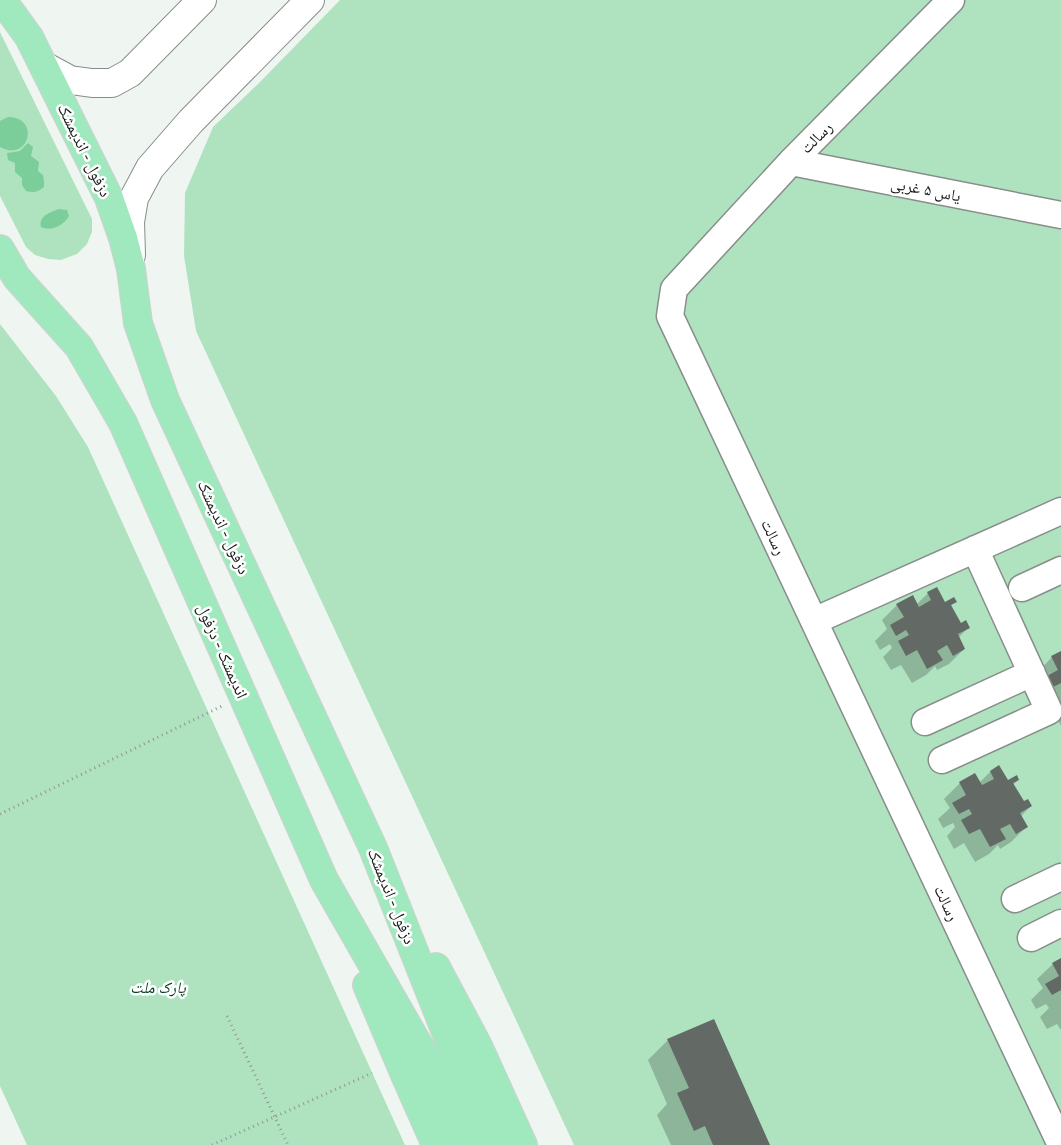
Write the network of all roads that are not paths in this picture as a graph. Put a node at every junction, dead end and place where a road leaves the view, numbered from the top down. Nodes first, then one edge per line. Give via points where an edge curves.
1 (2, 0) edge
2 (202, 0) edge
3 (310, 0) edge
4 (951, 0) edge
5 (44, 66) junction
6 (790, 162) junction
7 (1061, 215) edge
8 (0, 249) edge
9 (131, 269) junction
10 (1061, 510) edge
11 (975, 549) junction
12 (1061, 570) edge
13 (1022, 588) dead end
14 (814, 621) junction
15 (1032, 673) junction
16 (925, 722) dead end
17 (942, 760) dead end
18 (373, 848) junction
19 (1061, 877) edge
20 (324, 880) junction
21 (1015, 899) dead end
22 (1061, 923) edge
23 (1032, 938) dead end
24 (442, 1060) junction
25 (436, 1145) edge
26 (466, 1145) edge
27 (495, 1145) edge
28 (523, 1145) edge
29 (1061, 1145) edge

1 - 5 main road, دزفول - اندیمشک via 29,37
2 - 5 main road via 130,73 112,83 70,80
3 - 9 main road via 191,121 150,168 134,198 130,222
4 - 6 street, رسالت
5 - 9 main road, دزفول - اندیمشک via 109,198
6 - 7 street, یاس ۵ غربی
6 - 14 street, رسالت via 674,289 670,316
8 - 20 main road, اندیمشک - دزفول via 17,278 79,347 123,423
9 - 18 main road, دزفول - اندیمشک via 138,323 165,400
10 - 11 street
11 - 14 street
11 - 15 street
12 - 13 street
14 - 29 street, رسالت
15 - 16 street
15 - 17 street via 1050,711
18 - 24 main road, دزفول - اندیمشک
18 - 28 main road via 478,1046
19 - 21 street
20 - 24 main road, اندیمشک - دزفول
20 - 25 main road
22 - 23 street
24 - 26 main road
24 - 27 main road

